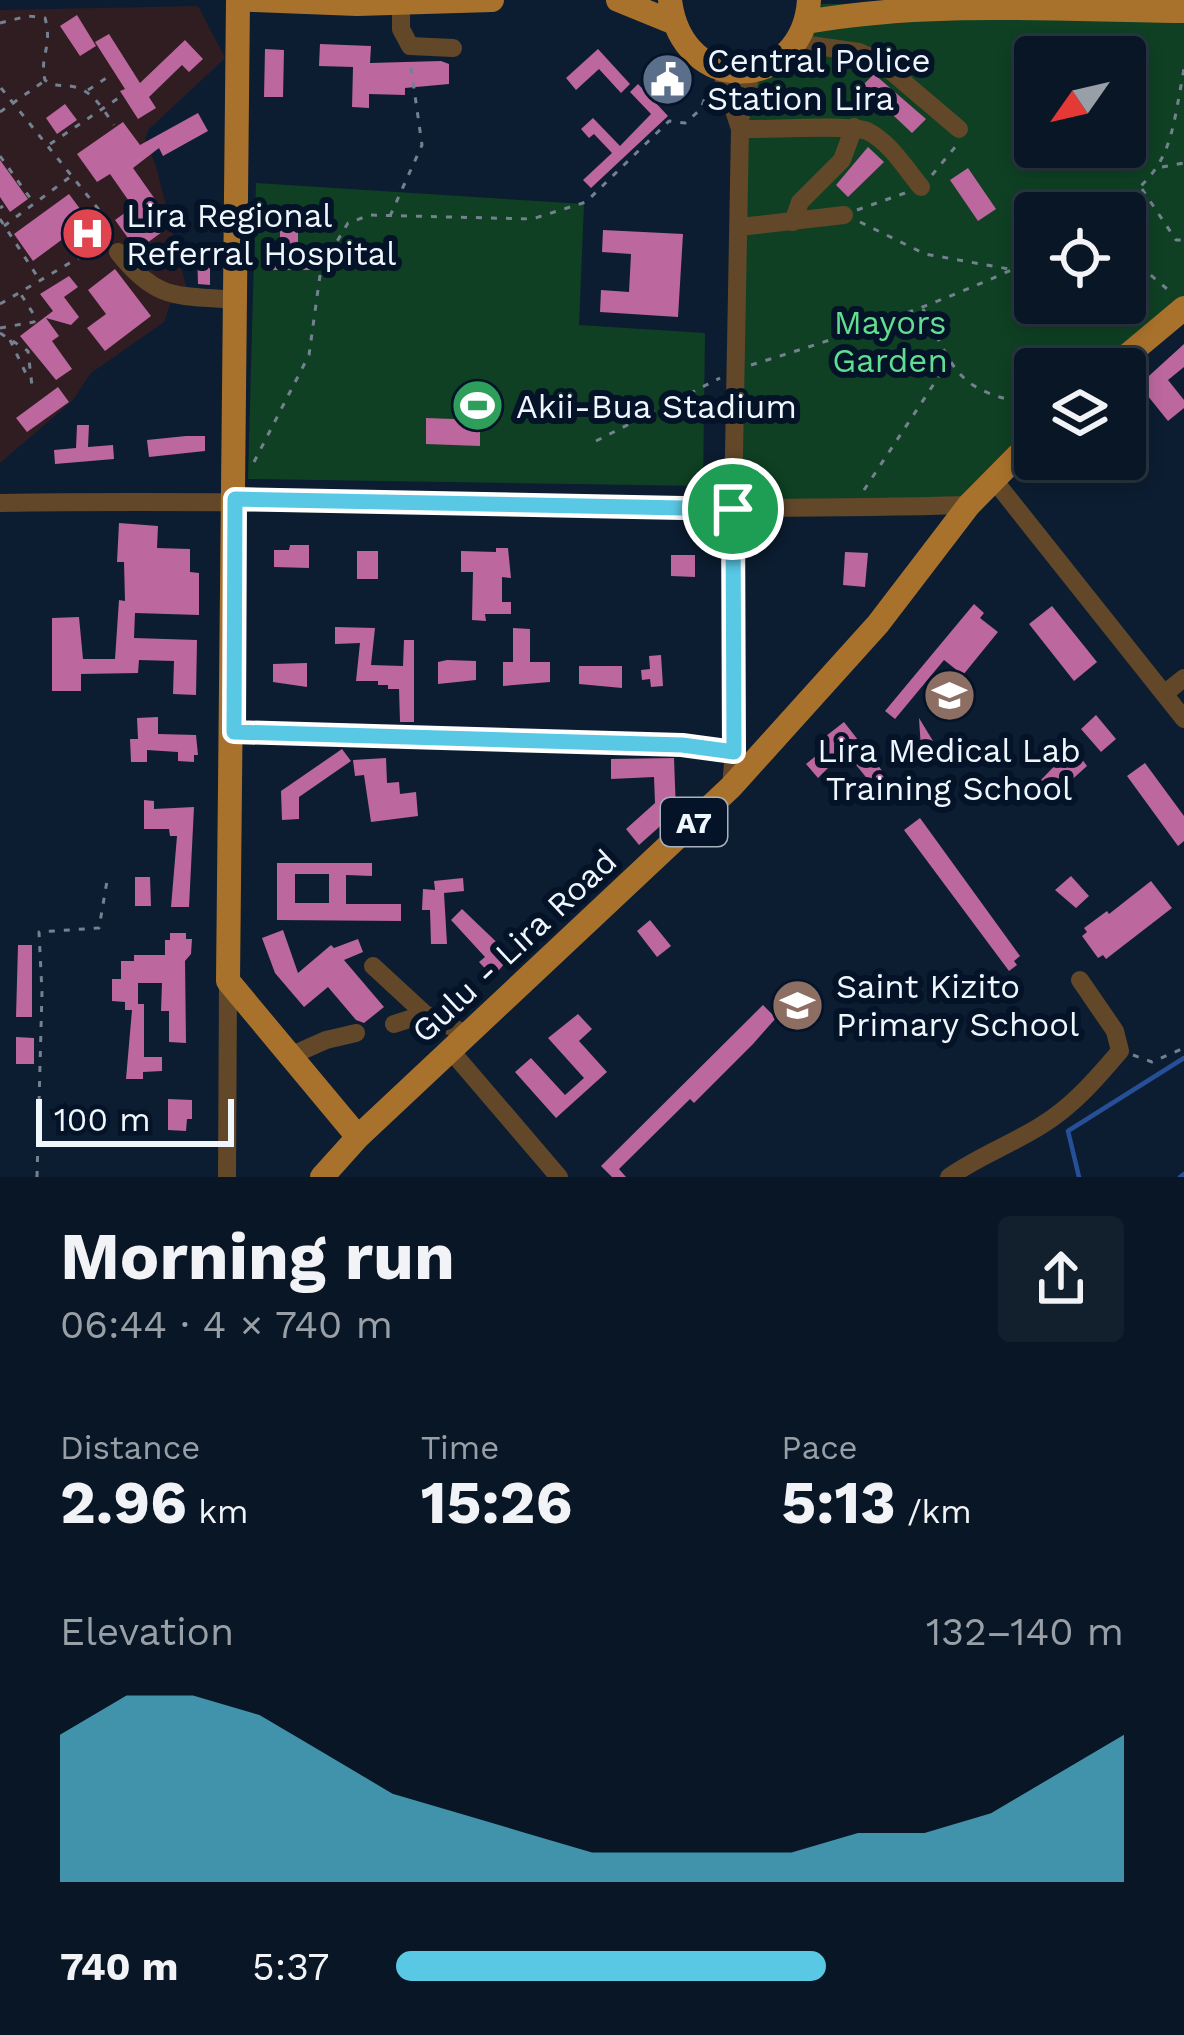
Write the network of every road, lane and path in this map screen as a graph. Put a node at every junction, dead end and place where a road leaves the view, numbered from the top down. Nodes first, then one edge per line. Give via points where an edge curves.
1 (238, 0) edge
2 (253, 0) edge
3 (492, 0) edge
4 (618, 0) edge
5 (401, 4) junction
6 (671, 11) edge
7 (1184, 11) edge
8 (804, 22) edge
9 (0, 23) edge
10 (410, 46) junction
11 (453, 48) dead end
12 (718, 69) junction
13 (1184, 69) edge
14 (752, 71) junction
15 (111, 75) dead end
16 (45, 80) junction
17 (1, 88) edge
18 (87, 91) junction
19 (120, 97) dead end
20 (12, 103) junction
21 (103, 109) junction
22 (0, 112) edge
23 (114, 125) dead end
24 (740, 126) junction
25 (854, 127) junction
26 (959, 129) dead end
27 (48, 145) junction
28 (0, 156) edge
29 (1184, 163) edge
30 (1160, 167) junction
31 (72, 176) junction
32 (921, 187) dead end
33 (1142, 189) junction
34 (1138, 192) edge
35 (34, 203) junction
36 (844, 215) joint
37 (390, 216) junction
38 (0, 220) edge
39 (793, 222) junction
40 (4, 226) junction
41 (740, 227) junction
42 (1184, 240) edge
43 (114, 246) junction
44 (1013, 269) joint
45 (1146, 271) edge
46 (40, 281) junction
47 (20, 292) junction
48 (236, 300) junction
49 (0, 304) edge
50 (1184, 306) edge
51 (923, 309) junction
52 (0, 331) edge
53 (9, 338) junction
54 (1135, 348) edge
55 (950, 361) junction
56 (737, 369) junction
57 (32, 386) junction
58 (37, 398) dead end
59 (1014, 400) edge
60 (596, 441) dead end
61 (1014, 460) edge
62 (994, 480) junction
63 (235, 499) junction
64 (0, 502) edge
65 (969, 505) junction
66 (852, 508) junction
67 (733, 509) junction
68 (1184, 678) edge
69 (1164, 694) junction
70 (1184, 719) edge
71 (234, 732) junction
72 (734, 752) junction
73 (731, 787) junction
74 (107, 881) dead end
75 (373, 966) dead end
76 (1080, 980) dead end
77 (228, 981) junction
78 (425, 1014) junction
79 (394, 1024) dead end
80 (356, 1033) dead end
81 (460, 1043) junction
82 (1184, 1048) edge
83 (1120, 1052) junction
84 (290, 1056) junction
85 (358, 1137) junction
86 (37, 1177) edge
87 (227, 1177) edge
88 (322, 1177) edge
89 (559, 1177) edge
90 (949, 1177) edge

1 - 48 main road
2 - 5 main road
3 - 5 main road
4 - 6 main road
5 - 10 street
6 - 12 main road via 688,50
7 - 8 main road via 863,12
8 - 14 main road via 769,65
8 - 26 street via 879,61
9 - 16 path via 45,18
10 - 11 street
10 - 37 path via 422,145
12 - 14 main road
12 - 24 street
12 - 37 path via 701,109 685,123 669,121 586,202 532,219
13 - 30 path
14 - 24 street
15 - 18 path
16 - 18 path
16 - 20 path
17 - 20 path
18 - 21 path
19 - 21 path
20 - 22 path
20 - 27 path
21 - 23 path
21 - 27 path
24 - 25 street
24 - 41 street
25 - 32 street via 878,138
25 - 39 street via 842,160 800,202
27 - 31 path
28 - 35 path
29 - 30 path
30 - 33 path
31 - 35 path
31 - 43 path via 112,226
33 - 34 path
33 - 42 path
35 - 40 path
36 - 39 street
36 - 44 path via 925,254
37 - 63 path via 347,223 334,243 321,268 309,355
38 - 40 path
39 - 41 street
40 - 46 path
41 - 56 street
43 - 46 path
43 - 48 street via 164,294
44 - 51 path
45 - 50 path
46 - 47 path
47 - 49 path
47 - 52 path via 34,322
48 - 63 main road
50 - 54 main road
51 - 55 path
51 - 56 path
52 - 53 path
53 - 57 path
53 - 57 path via 28,351
55 - 59 path via 957,376
55 - 66 path
56 - 60 path
56 - 67 street
57 - 58 path
61 - 62 main road, Gulu - Lira Road / A7
62 - 65 main road, Gulu - Lira Road / A7
62 - 69 street
63 - 64 street
63 - 67 street
63 - 71 main road
65 - 66 street
65 - 73 main road, Gulu - Lira Road / A7 via 830,681
66 - 67 street
67 - 72 street
68 - 69 street
69 - 70 street
71 - 72 street
71 - 77 main road
72 - 73 street
73 - 81 main road, Gulu - Lira Road / A7
74 - 86 path via 99,928 39,932
75 - 78 street
76 - 83 street
77 - 84 main road
77 - 87 street
78 - 79 street
78 - 81 street
80 - 84 street
81 - 85 main road, Gulu - Lira Road / A7
81 - 89 street
82 - 83 path via 1152,1062
83 - 90 street via 1046,1123
84 - 85 main road
85 - 88 main road, Gulu - Lira Road / A7

